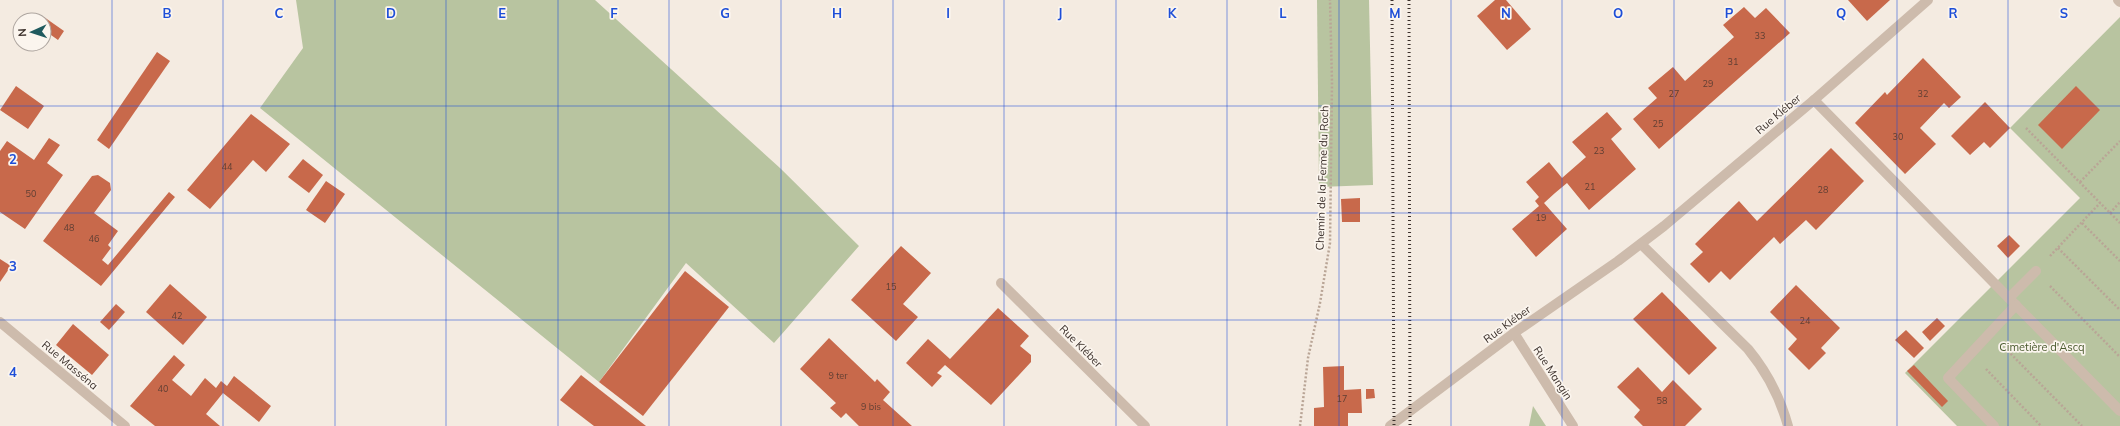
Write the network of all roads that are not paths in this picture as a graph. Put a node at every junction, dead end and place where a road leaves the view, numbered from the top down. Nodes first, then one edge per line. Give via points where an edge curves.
1 (1928, 0) edge
2 (1814, 100) junction
3 (1641, 244) junction
4 (2036, 271) road end
5 (1001, 283) dead end
6 (2012, 302) junction
7 (0, 322) edge
8 (1514, 333) junction
9 (2120, 411) edge
10 (125, 426) edge
11 (1145, 426) edge
12 (1390, 426) edge
13 (1573, 426) edge
14 (1788, 426) edge
15 (1994, 426) edge

1 - 2 street, Rue Kléber
2 - 3 street, Rue Kléber
2 - 6 street
3 - 8 street, Rue Kléber
3 - 14 street via 1755,358 1770,379
4 - 6 street
5 - 11 street, Rue Kléber
6 - 9 street
6 - 15 street via 1991,332 1948,378
7 - 10 street, Rue Masséna
8 - 12 street, Rue Kléber
8 - 13 street, Rue Mangin

